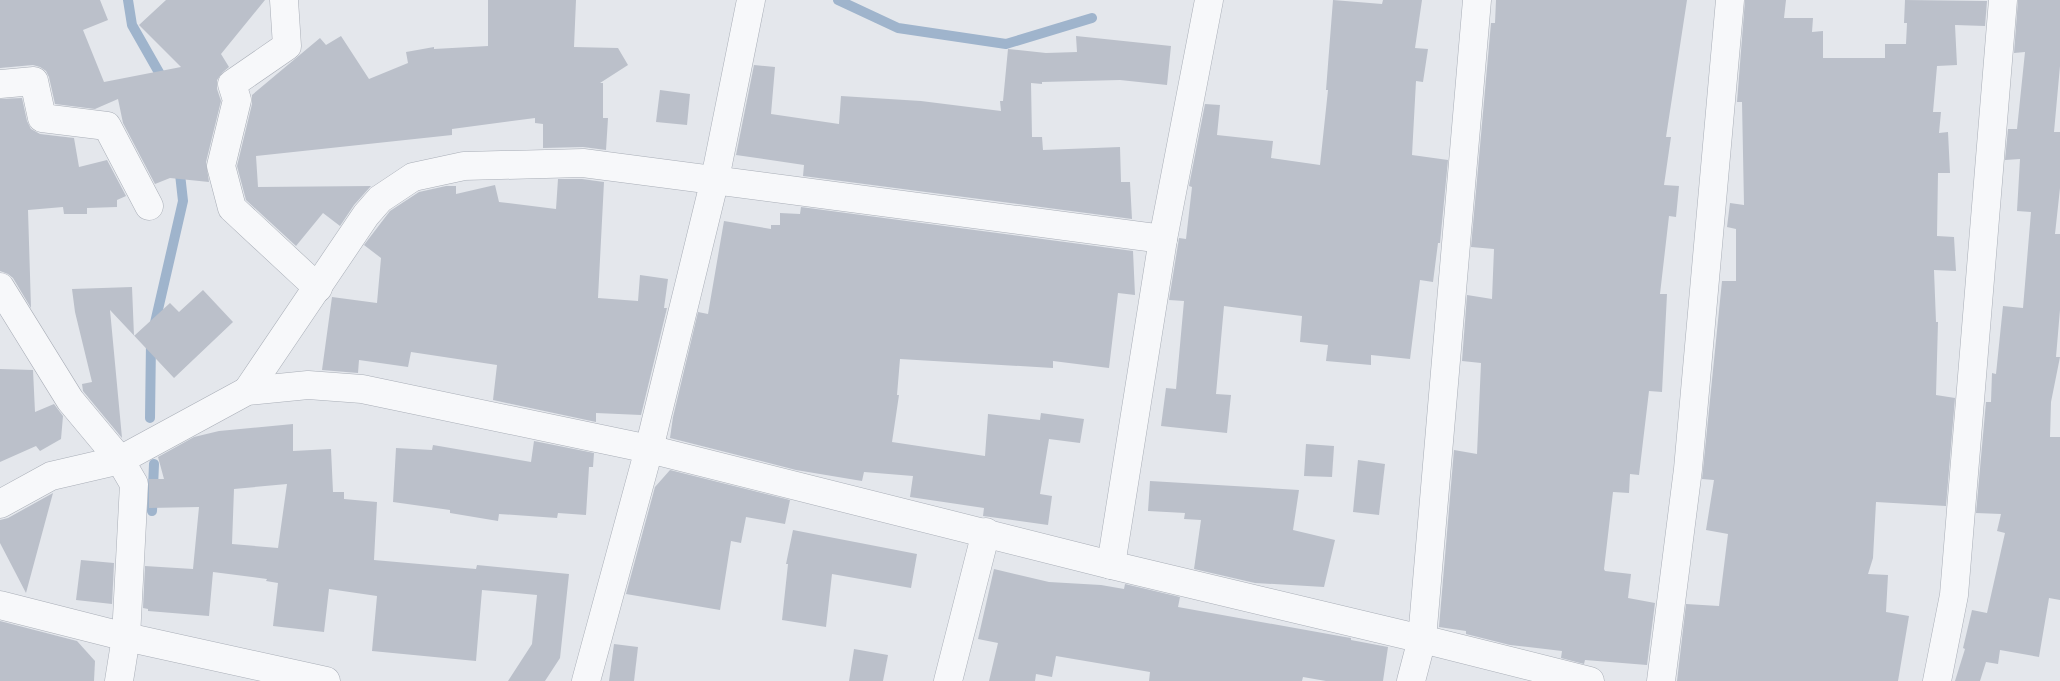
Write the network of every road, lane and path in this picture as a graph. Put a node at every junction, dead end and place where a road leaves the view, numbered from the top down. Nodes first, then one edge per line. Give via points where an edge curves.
1 (284, 0) edge
2 (750, 0) edge
3 (1209, 0) edge
4 (1477, 0) edge
5 (1730, 0) edge
6 (2003, 0) edge
7 (0, 84) edge
8 (714, 179) junction
9 (149, 206) dead end
10 (1163, 239) junction
11 (0, 287) edge
12 (318, 288) junction
13 (247, 391) junction
14 (649, 449) junction
15 (120, 460) junction
16 (0, 504) edge
17 (986, 532) junction
18 (1111, 565) junction
19 (0, 605) edge
20 (126, 637) junction
21 (1422, 639) junction
22 (119, 681) edge
23 (326, 681) edge
24 (586, 681) edge
25 (948, 681) edge
26 (1411, 681) edge
27 (1590, 681) edge
28 (1661, 681) edge
29 (1936, 681) edge

1 - 12 street via 287,46 232,84 237,100 222,166 232,208
2 - 8 street
3 - 10 street
4 - 21 street
5 - 28 street via 1688,469
6 - 29 street via 1954,595
7 - 9 street via 34,81 42,118 107,126
8 - 10 street
8 - 12 street via 583,163 464,166 413,177 380,199 366,214
8 - 14 street
10 - 18 street
11 - 15 street via 70,400
12 - 13 street
13 - 14 street via 308,385 362,389
13 - 15 street
14 - 17 street
14 - 24 street
15 - 16 street via 51,476
15 - 20 street via 134,484
17 - 18 street
17 - 25 street
18 - 21 street
19 - 20 street
20 - 22 street
20 - 23 street
21 - 26 street
21 - 27 street

